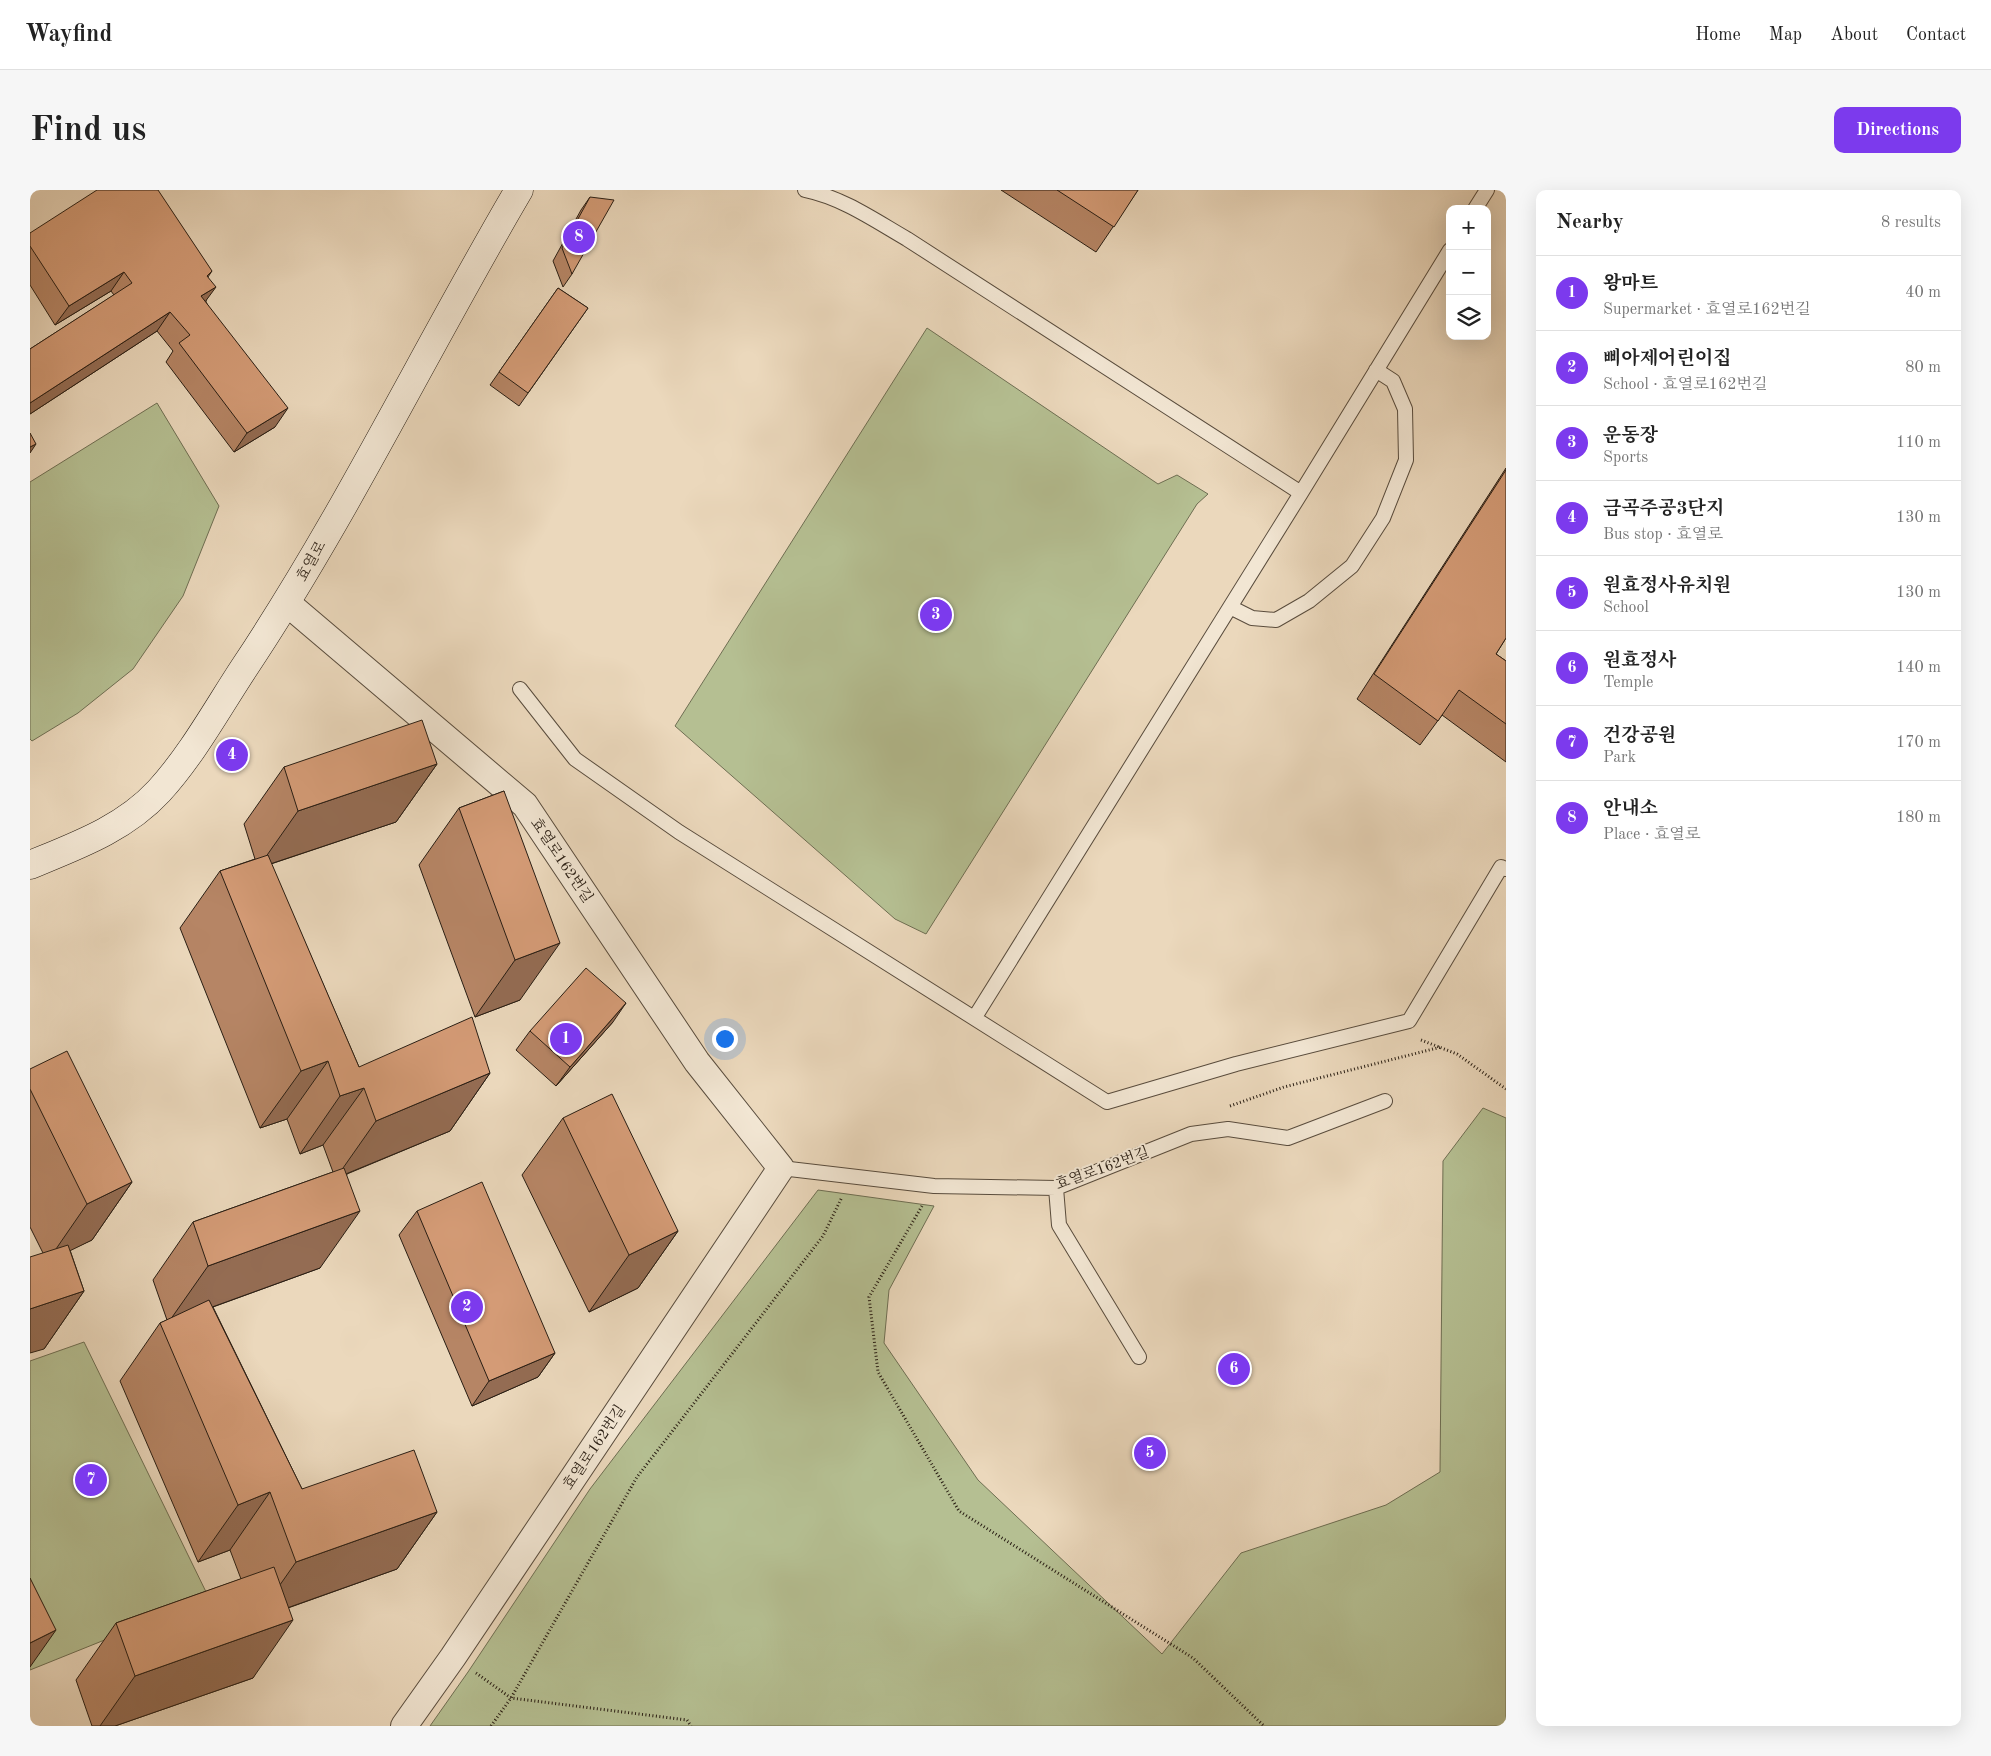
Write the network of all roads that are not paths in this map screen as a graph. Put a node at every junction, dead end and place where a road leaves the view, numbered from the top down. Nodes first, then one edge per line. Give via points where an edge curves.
1 (519, 190) edge
2 (805, 190) edge
3 (1487, 190) edge
4 (838, 194) edge
5 (1478, 205) edge
6 (1446, 256) edge
7 (1376, 370) junction
8 (1301, 493) junction
9 (287, 603) junction
10 (1230, 608) junction
11 (520, 690) dead end
12 (30, 865) edge
13 (1506, 868) edge
14 (975, 1018) junction
15 (1385, 1101) dead end
16 (781, 1168) junction
17 (1056, 1188) junction
18 (1139, 1357) dead end
19 (404, 1726) edge

1 - 9 main road, 효열로
2 - 4 lane
3 - 5 lane
4 - 8 lane
6 - 7 lane
7 - 8 lane
7 - 10 lane via 1393,381 1405,409 1406,460 1383,518 1352,566 1309,602 1276,620 1252,618
8 - 10 lane
9 - 12 main road, 효열로 via 158,792 115,827
9 - 16 street, 효열로162번길 via 525,805 697,1062
10 - 14 lane
11 - 14 lane via 575,759 679,832
13 - 14 lane via 1501,867 1409,1021 1236,1064 1107,1102
15 - 17 lane, 효열로162번길 via 1288,1138 1228,1129 1191,1134
16 - 17 lane, 효열로162번길 via 934,1186
16 - 19 street, 효열로162번길
17 - 18 lane via 1059,1225

